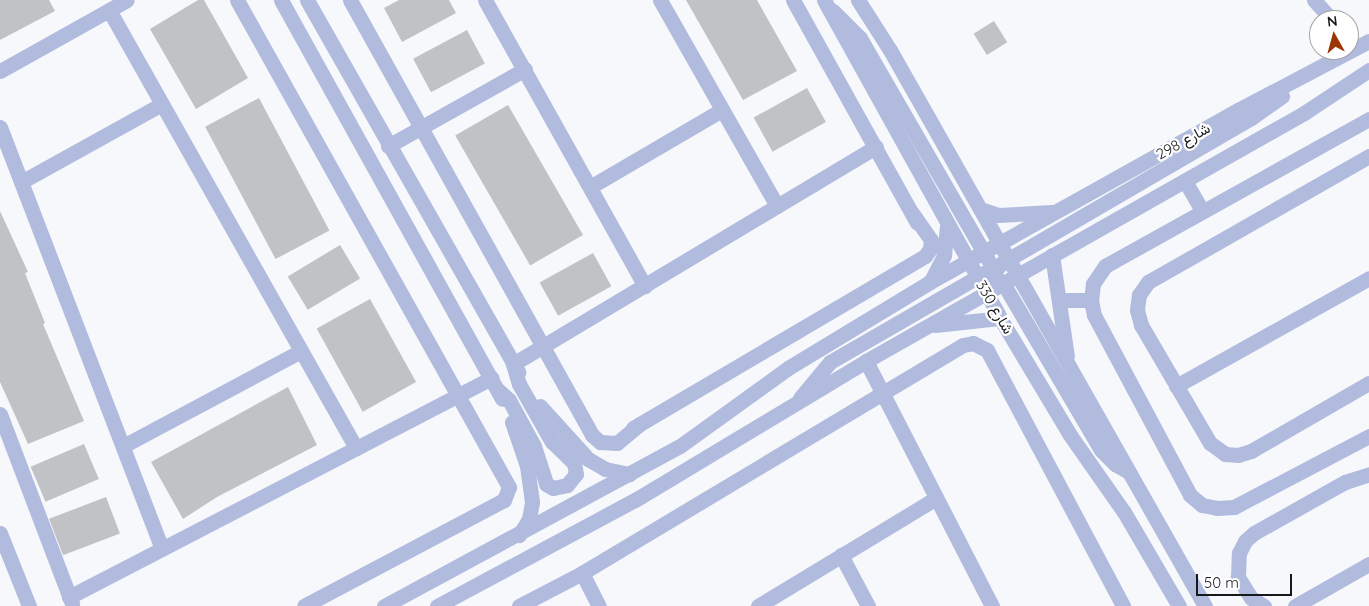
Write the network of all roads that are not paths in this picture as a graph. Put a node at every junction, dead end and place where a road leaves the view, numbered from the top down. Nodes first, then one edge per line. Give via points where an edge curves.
1 (127, 0) edge
2 (237, 0) edge
3 (280, 0) edge
4 (307, 0) edge
5 (350, 0) edge
6 (485, 0) edge
7 (660, 0) edge
8 (793, 0) edge
9 (858, 0) edge
10 (1314, 0) edge
11 (825, 2) edge
12 (110, 10) junction
13 (1323, 10) edge
14 (1332, 60) edge
15 (524, 69) junction
16 (1369, 70) edge
17 (0, 71) edge
18 (1302, 79) junction
19 (162, 104) junction
20 (722, 110) junction
21 (1369, 119) edge
22 (0, 127) edge
23 (422, 128) junction
24 (388, 146) junction
25 (876, 147) junction
26 (1369, 156) edge
27 (1185, 181) junction
28 (22, 182) junction
29 (590, 187) junction
30 (777, 206) junction
31 (980, 209) junction
32 (1056, 212) junction
33 (1202, 212) junction
34 (947, 226) junction
35 (999, 244) junction
36 (1052, 255) junction
37 (968, 261) junction
38 (992, 269) junction
39 (1017, 275) junction
40 (1369, 278) edge
41 (930, 282) junction
42 (646, 286) junction
43 (986, 293) junction
44 (1059, 300) junction
45 (1091, 300) junction
46 (1000, 318) junction
47 (928, 326) junction
48 (544, 346) junction
49 (301, 351) junction
50 (866, 361) junction
51 (513, 364) junction
52 (1069, 365) junction
53 (1369, 383) edge
54 (495, 384) junction
55 (1176, 386) junction
56 (881, 394) junction
57 (458, 395) junction
58 (798, 400) junction
59 (0, 414) edge
60 (1369, 436) edge
61 (123, 446) junction
62 (356, 448) junction
63 (1130, 472) junction
64 (629, 474) junction
65 (1369, 474) edge
66 (936, 498) junction
67 (0, 533) edge
68 (519, 536) junction
69 (162, 548) junction
70 (841, 555) junction
71 (1369, 564) edge
72 (582, 573) junction
73 (71, 601) edge
74 (29, 606) edge
75 (304, 606) edge
76 (384, 606) edge
77 (437, 606) edge
78 (519, 606) edge
79 (599, 606) edge
80 (758, 606) edge
81 (868, 606) edge
82 (992, 606) edge
83 (1123, 606) edge
84 (1179, 606) edge
85 (1205, 606) edge
86 (1264, 606) edge
87 (1295, 606) edge

1 - 12 street
2 - 57 street
3 - 54 street
4 - 24 street
5 - 23 street
6 - 15 street
7 - 20 street
8 - 25 street
9 - 31 street, شارع 330
10 - 13 street
11 - 34 street
11 - 38 street via 860,38
12 - 17 street
12 - 19 street
14 - 18 street, شارع 298
15 - 23 street
15 - 29 street
16 - 27 street via 1310,110
18 - 32 street, شارع 298 via 1238,110
18 - 38 street via 1252,118
19 - 28 street
19 - 49 street
20 - 29 street
20 - 30 street
21 - 33 street
22 - 28 street
23 - 24 street
23 - 48 street
24 - 51 street
25 - 30 street
25 - 48 street via 913,214 922,224 931,245 925,256 640,424 609,436 595,430 582,416
26 - 55 street via 1148,282 1139,295 1138,318
27 - 33 street
27 - 36 street
28 - 61 street
29 - 42 street
30 - 42 street
31 - 32 street via 998,215
31 - 35 street, شارع 330
32 - 35 street, شارع 298
33 - 45 street via 1105,266 1093,284
34 - 37 street
34 - 41 street via 944,255
35 - 38 street, شارع 330
36 - 39 street
36 - 44 street
37 - 38 street
37 - 41 street
38 - 39 street, شارع 330
38 - 43 street, شارع 330
38 - 58 street via 830,362
38 - 63 street via 1101,450 1115,464
39 - 52 street, شارع 330
40 - 55 street
41 - 64 street via 788,368 707,428
42 - 48 street
43 - 46 street, شارع 330
43 - 47 street
44 - 45 street
44 - 52 street
45 - 60 street via 1094,315 1190,495 1202,505 1234,507
46 - 47 street
46 - 84 street, شارع 330 via 1070,435 1124,512
47 - 50 street
48 - 51 street
49 - 61 street
49 - 62 street
50 - 56 street
50 - 58 street
51 - 54 street via 519,384 552,442 574,463 576,474 571,482 558,488 546,484 534,446 507,398
51 - 64 street via 550,419 581,453 605,469
52 - 63 street, شارع 330
53 - 55 street via 1251,451 1238,455 1225,454 1210,443
54 - 57 street
54 - 68 street via 518,437 530,479 531,509
56 - 66 street
56 - 72 street
56 - 83 street via 963,345 983,346
57 - 62 street
57 - 75 street via 507,482 507,496
58 - 77 street via 635,500
59 - 73 street
61 - 69 street
62 - 69 street
63 - 85 street, شارع 330
64 - 68 street
65 - 86 street via 1345,482 1254,533 1245,542 1239,553 1238,577 1251,598
66 - 70 street
66 - 82 street
67 - 74 street
68 - 76 street
69 - 73 street
70 - 80 street
70 - 81 street
71 - 87 street
72 - 78 street
72 - 79 street

